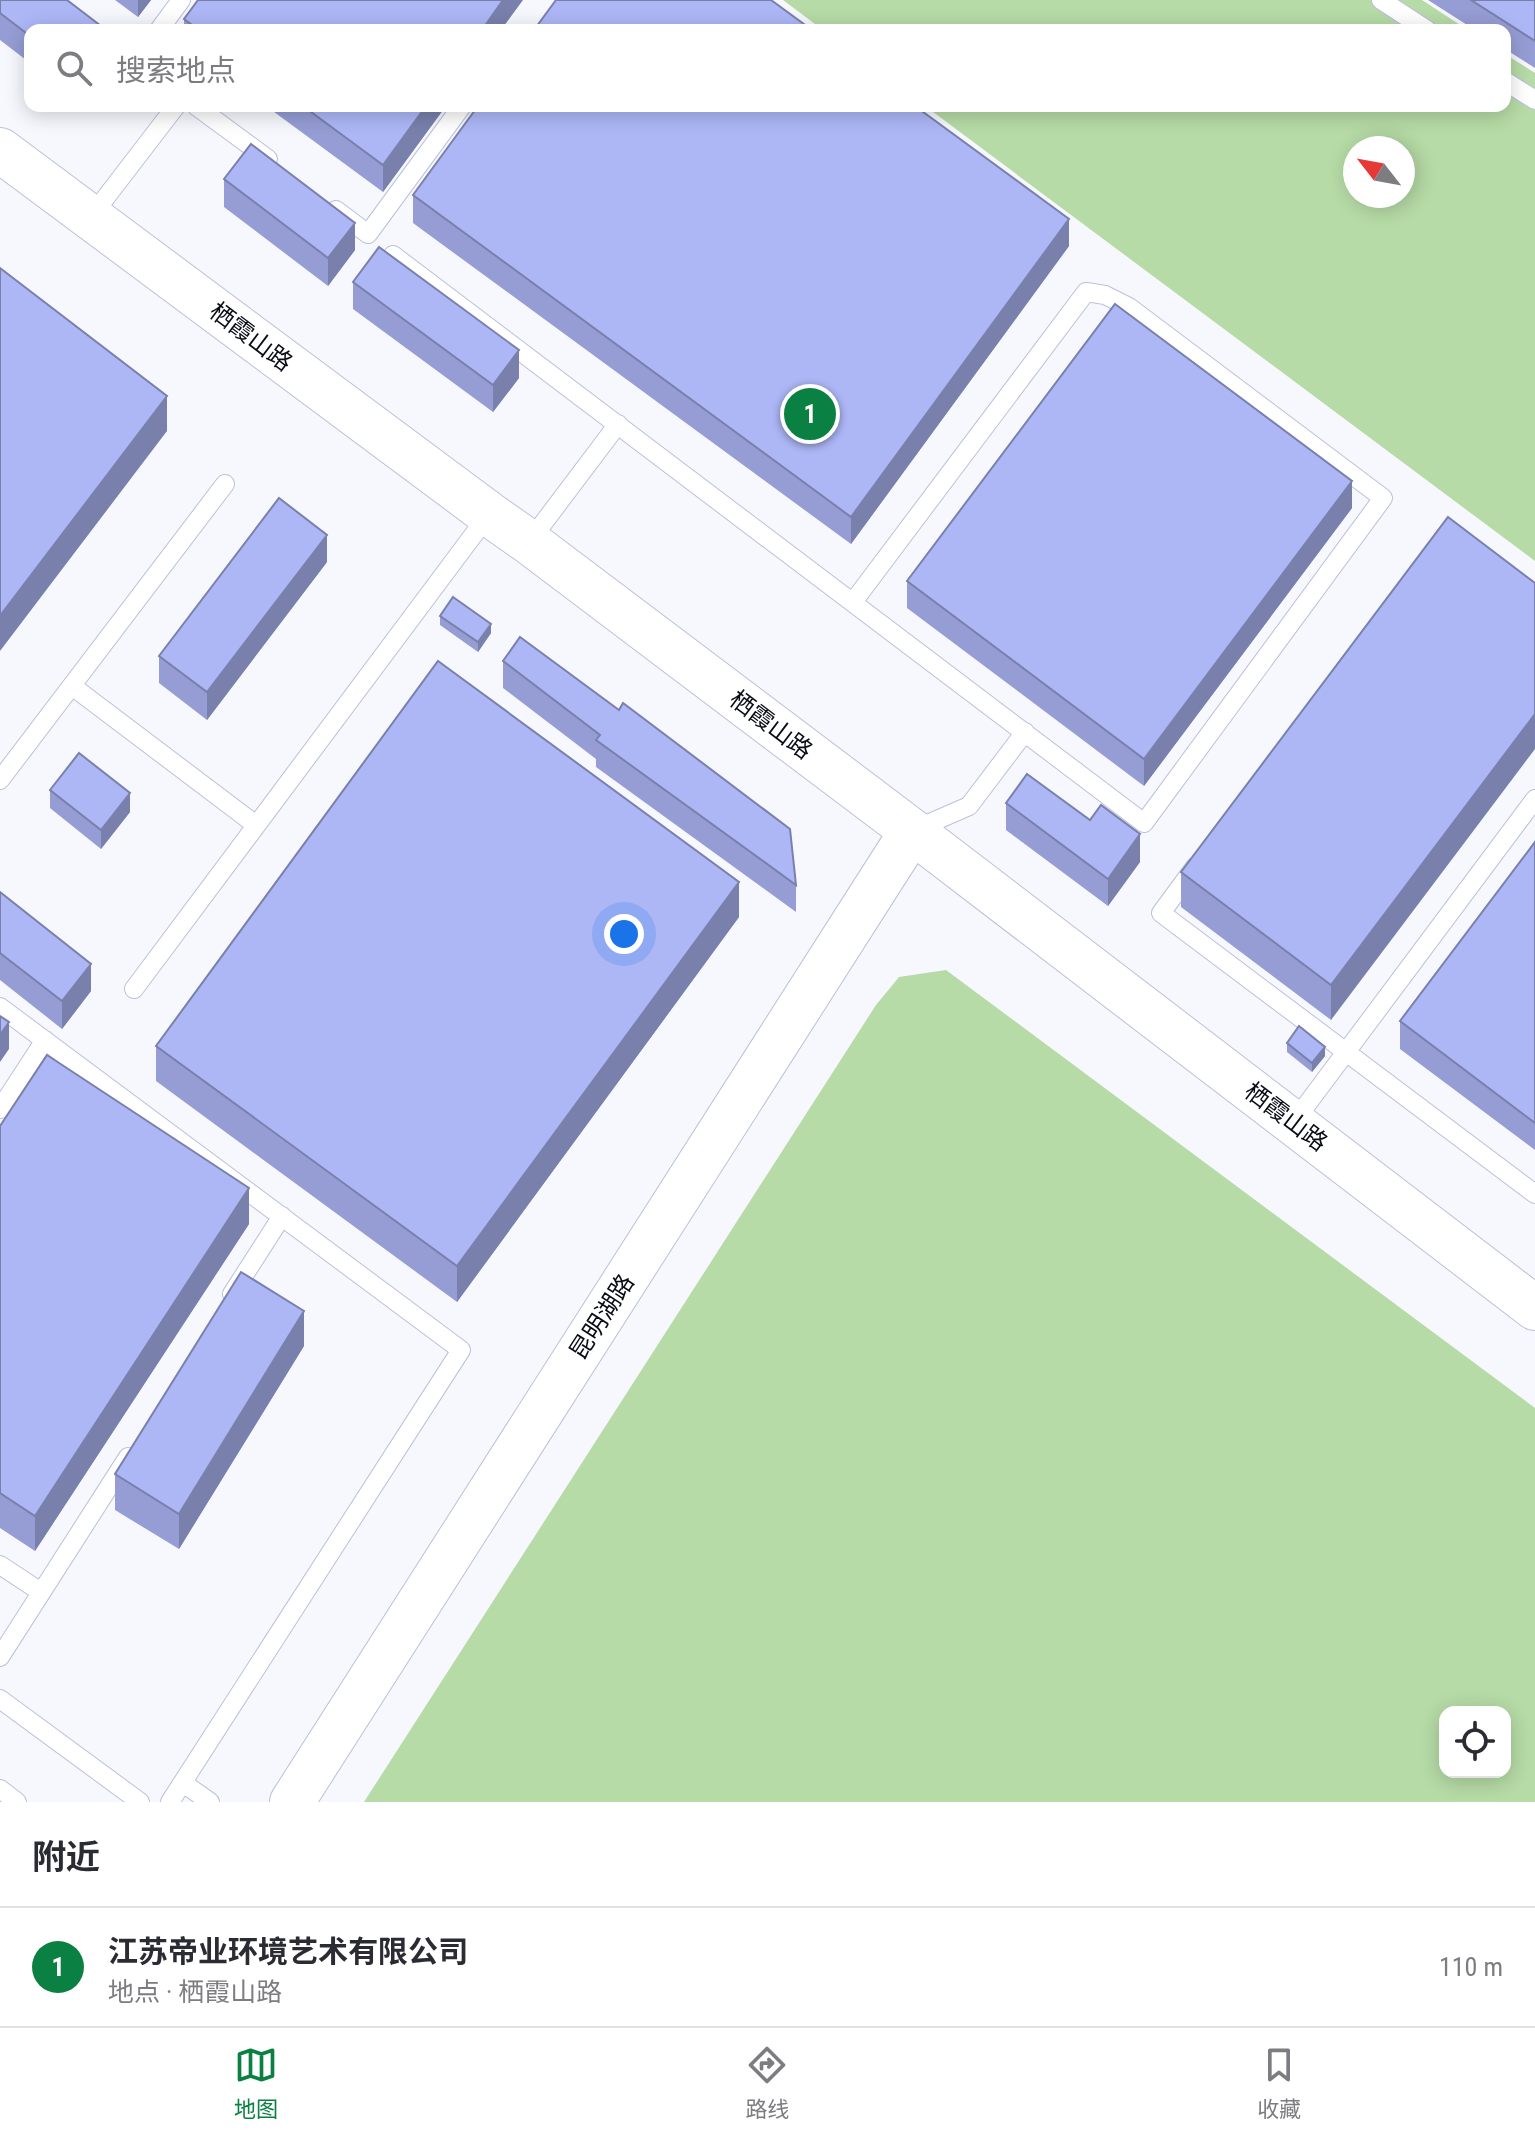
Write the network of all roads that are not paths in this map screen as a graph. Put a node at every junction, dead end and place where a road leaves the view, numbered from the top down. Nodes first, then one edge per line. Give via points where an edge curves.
1 (181, 0) edge
2 (1381, 0) edge
3 (163, 24) edge
4 (1418, 24) edge
5 (1511, 85) edge
6 (1535, 100) edge
7 (171, 112) edge
8 (204, 112) edge
9 (458, 112) edge
10 (0, 150) edge
11 (282, 170) edge
12 (319, 198) edge
13 (90, 218) junction
14 (393, 255) edge
15 (618, 424) junction
16 (225, 484) dead end
17 (489, 514) junction
18 (529, 542) junction
19 (853, 602) junction
20 (72, 686) junction
21 (1025, 732) junction
22 (0, 780) edge
23 (1535, 799) edge
24 (256, 825) junction
25 (912, 831) junction
26 (1208, 851) edge
27 (134, 989) dead end
28 (0, 1007) edge
29 (45, 1040) junction
30 (1346, 1051) junction
31 (0, 1109) edge
32 (1293, 1123) junction
33 (1535, 1194) edge
34 (282, 1216) junction
35 (1535, 1308) edge
36 (222, 1310) edge
37 (136, 1444) edge
38 (0, 1565) edge
39 (41, 1592) junction
40 (0, 1657) edge
41 (0, 1699) edge
42 (183, 1783) junction
43 (0, 1789) edge
44 (17, 1802) edge
45 (140, 1802) edge
46 (170, 1802) edge
47 (210, 1802) edge
48 (292, 1802) edge

1 - 3 lane
2 - 4 lane
5 - 6 lane
7 - 13 lane
8 - 11 lane
9 - 12 lane via 368,234
10 - 13 street, 栖霞山路
13 - 17 street, 栖霞山路
14 - 15 lane
15 - 18 lane
15 - 19 lane
16 - 20 lane
17 - 18 street, 栖霞山路
17 - 24 lane
18 - 25 street, 栖霞山路
19 - 21 lane
19 - 21 lane via 1086,292 1129,307 1383,498 1144,823
20 - 22 lane
20 - 24 lane
21 - 25 lane via 969,806
23 - 30 lane
24 - 27 lane
25 - 32 street, 栖霞山路
25 - 48 street, 昆明湖路
26 - 30 lane via 1161,913
28 - 29 lane
29 - 31 lane
29 - 34 lane
30 - 32 lane
30 - 33 lane
32 - 35 street, 栖霞山路
34 - 36 lane
34 - 42 lane via 461,1350
37 - 39 lane
38 - 39 lane
39 - 40 lane
41 - 45 lane
42 - 46 lane
42 - 47 lane
43 - 44 lane

